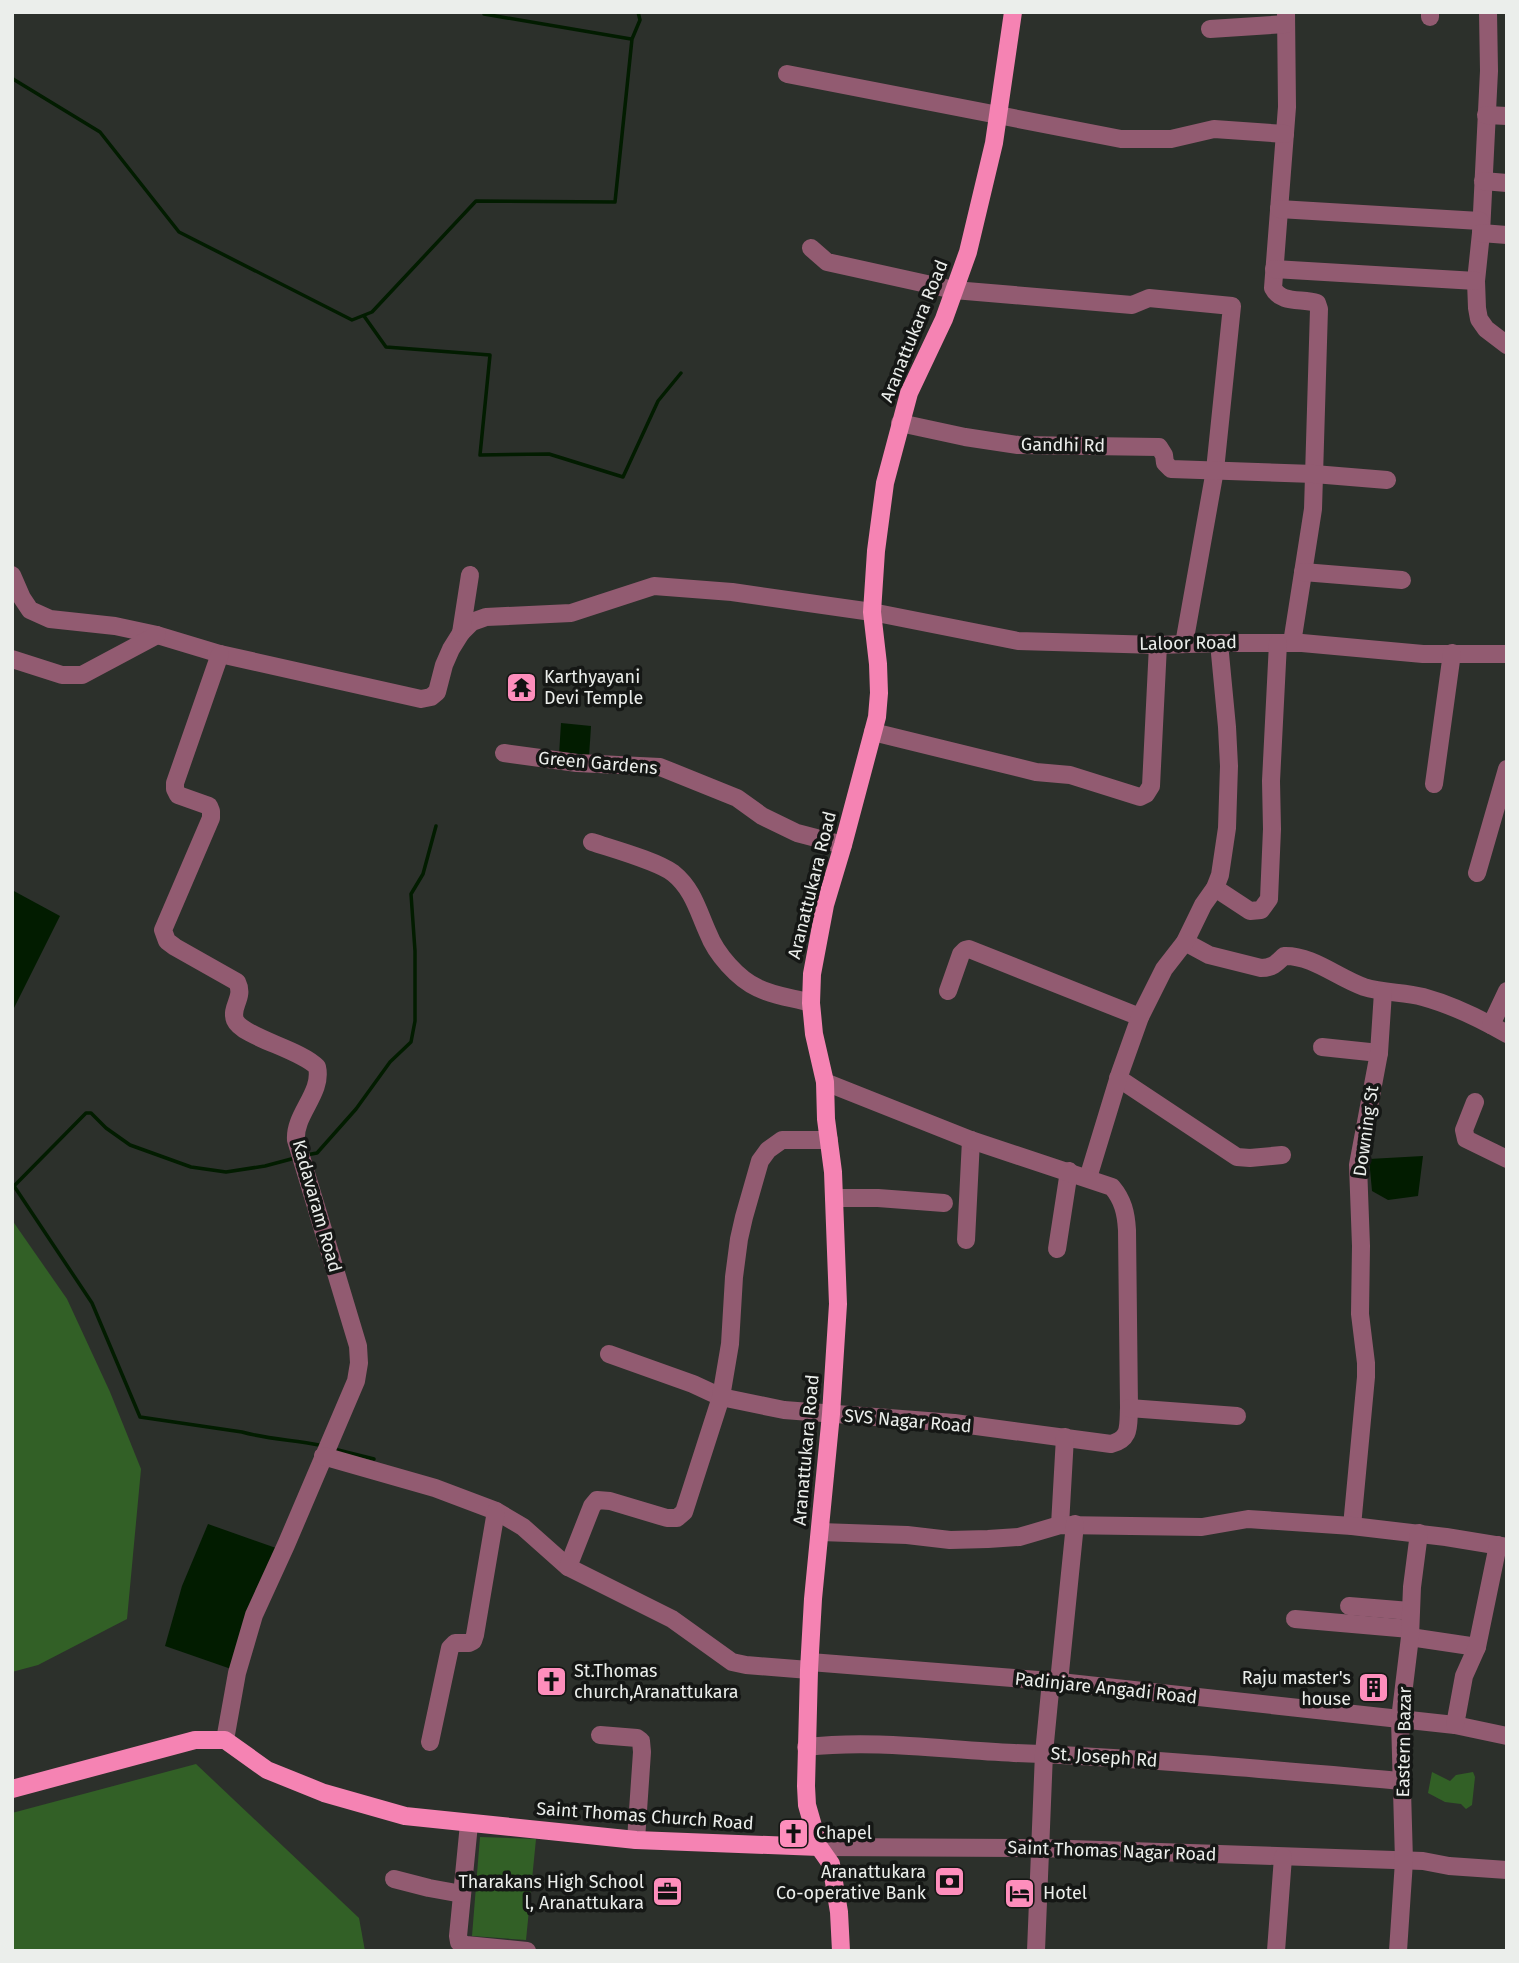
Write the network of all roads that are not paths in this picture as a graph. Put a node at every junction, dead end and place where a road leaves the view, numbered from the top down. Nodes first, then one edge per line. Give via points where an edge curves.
1 (1013, 12) edge
2 (1488, 12) edge
3 (1286, 18) edge
4 (1210, 29) dead end
5 (788, 74) dead end
6 (999, 115) junction
7 (1486, 115) junction
8 (1507, 116) edge
9 (1285, 134) junction
10 (1483, 181) junction
11 (1507, 183) edge
12 (1279, 209) junction
13 (1481, 227) junction
14 (1507, 235) edge
15 (811, 248) dead end
16 (1274, 269) junction
17 (1476, 281) junction
18 (954, 290) junction
19 (1507, 345) edge
20 (900, 423) junction
21 (1215, 470) junction
22 (1314, 474) junction
23 (1387, 480) dead end
24 (1303, 572) junction
25 (12, 575) edge
26 (470, 575) dead end
27 (1402, 580) dead end
28 (872, 612) junction
29 (461, 633) junction
30 (157, 635) junction
31 (1184, 643) junction
32 (1219, 643) junction
33 (1285, 643) junction
34 (1158, 645) junction
35 (1452, 653) junction
36 (1507, 653) edge
37 (220, 654) junction
38 (12, 659) edge
39 (873, 732) junction
40 (504, 753) dead end
41 (1507, 769) edge
42 (1434, 784) dead end
43 (592, 842) dead end
44 (843, 845) junction
45 (1477, 873) dead end
46 (1215, 888) junction
47 (1185, 942) junction
48 (948, 991) dead end
49 (1507, 991) edge
50 (1383, 992) junction
51 (811, 1003) junction
52 (1140, 1017) junction
53 (1491, 1025) junction
54 (1507, 1034) edge
55 (1322, 1047) dead end
56 (1379, 1053) junction
57 (1118, 1078) junction
58 (824, 1082) junction
59 (1475, 1102) dead end
60 (829, 1140) junction
61 (971, 1140) junction
62 (1282, 1155) dead end
63 (1507, 1159) edge
64 (1069, 1171) junction
65 (1088, 1178) junction
66 (834, 1198) junction
67 (944, 1203) dead end
68 (966, 1240) dead end
69 (1057, 1249) dead end
70 (609, 1354) dead end
71 (721, 1397) junction
72 (1129, 1408) junction
73 (831, 1414) junction
74 (1237, 1416) dead end
75 (1065, 1437) junction
76 (323, 1456) junction
77 (496, 1511) junction
78 (1068, 1524) junction
79 (1352, 1525) junction
80 (820, 1532) junction
81 (1419, 1533) junction
82 (1502, 1546) edge
83 (568, 1567) junction
84 (1349, 1606) dead end
85 (1296, 1619) dead end
86 (1410, 1626) junction
87 (1477, 1647) junction
88 (810, 1666) junction
89 (1055, 1682) junction
90 (1400, 1719) junction
91 (1455, 1725) junction
92 (600, 1735) dead end
93 (1507, 1736) edge
94 (225, 1740) junction
95 (430, 1742) dead end
96 (806, 1747) junction
97 (1044, 1753) junction
98 (1402, 1781) junction
99 (12, 1789) edge
100 (469, 1824) junction
101 (636, 1840) junction
102 (819, 1847) junction
103 (1040, 1848) junction
104 (1283, 1857) junction
105 (1404, 1861) junction
106 (1507, 1870) edge
107 (394, 1879) dead end
108 (462, 1894) junction
109 (527, 1951) edge
110 (841, 1951) edge
111 (1036, 1951) edge
112 (1276, 1951) edge
113 (1398, 1951) edge

1 - 6 main road, Aranattukara Road
2 - 7 street
3 - 4 street
3 - 9 street
5 - 6 street
6 - 9 street via 1121,139 1171,139 1214,130
6 - 18 main road, Aranattukara Road via 968,252
7 - 8 street
7 - 10 street
9 - 12 street
10 - 11 street
10 - 13 street
12 - 13 street
12 - 16 street
13 - 14 street
13 - 17 street
15 - 18 street via 827,262
16 - 17 street
16 - 22 street via 1277,295 1317,303 1319,309
17 - 19 street via 1479,319
18 - 20 main road, Aranattukara Road
18 - 21 street via 1132,305 1149,298 1232,306
20 - 21 street, Gandhi Rd via 1017,445 1159,447 1171,469
20 - 28 main road, Aranattukara Road via 885,483
21 - 22 street
21 - 31 street
22 - 23 street
22 - 24 street
24 - 27 street
24 - 33 street
25 - 30 street via 30,610 50,620
26 - 29 street
28 - 29 street, Laloor Road via 654,586 571,613 486,617
28 - 34 street, Laloor Road via 1018,641
28 - 39 main road, Aranattukara Road via 879,693
29 - 37 street via 444,665 437,692 421,699
30 - 37 street
30 - 38 street via 82,676 62,675
31 - 32 street, Laloor Road
31 - 34 street, Laloor Road
32 - 33 street, Laloor Road
32 - 46 street via 1229,766 1227,828
33 - 35 street, Laloor Road
33 - 46 street via 1271,781 1269,899 1261,910 1250,911
34 - 39 street via 1151,786 1140,797 1070,775 1036,772
35 - 36 street, Laloor Road
35 - 42 street
37 - 76 street, Kadavaram Road via 175,783 178,795 209,806 211,818 163,930 175,947 237,982 240,995 234,1016 244,1030 300,1054 317,1067 317,1082 295,1132 358,1346 359,1363 356,1381
39 - 44 main road, Aranattukara Road
40 - 44 street, Green Gardens via 554,761 660,766 737,799 797,833
41 - 45 street
43 - 51 street via 672,872 690,890 720,957 758,988
44 - 51 main road, Aranattukara Road via 813,962
46 - 47 street
47 - 50 street via 1209,955 1261,968 1269,968 1284,956 1296,957
47 - 52 street via 1164,969
48 - 52 street via 961,954 969,950
49 - 53 street
50 - 53 street via 1421,996
50 - 56 street, Downing St
51 - 58 main road, Aranattukara Road
52 - 57 street
53 - 54 street
55 - 56 street
56 - 79 street, Downing St via 1358,1165 1360,1314 1366,1377
57 - 62 street via 1237,1157
57 - 65 street
58 - 60 main road, Aranattukara Road
58 - 61 street
59 - 63 street via 1465,1139
60 - 66 main road, Aranattukara Road
60 - 71 street via 782,1140 760,1161 739,1239
61 - 64 street
61 - 68 street
64 - 65 street
64 - 69 street
65 - 72 street via 1112,1187 1126,1212
66 - 67 street
66 - 73 main road, Aranattukara Road via 838,1304
70 - 71 street, SVS Nagar Road
71 - 73 street, SVS Nagar Road
71 - 83 street via 684,1513 667,1518 597,1500
72 - 74 street
72 - 75 street, SVS Nagar Road via 1121,1442
73 - 75 street, SVS Nagar Road
73 - 80 main road, Aranattukara Road
75 - 78 street
76 - 77 street, Padinjare Angadi Road
76 - 94 street, Kadavaram Road via 254,1615
77 - 83 street, Padinjare Angadi Road via 523,1527
77 - 95 street via 475,1635 473,1641 450,1648
78 - 79 street via 1202,1527 1248,1518
78 - 80 street via 988,1539
78 - 89 street
79 - 81 street
80 - 88 main road, Aranattukara Road
81 - 82 street
81 - 86 street, Eastern Bazar
82 - 87 street
83 - 88 street, Padinjare Angadi Road via 672,1619 732,1661
84 - 86 street
85 - 86 street
86 - 87 street
86 - 90 street, Eastern Bazar
87 - 91 street via 1464,1676
88 - 89 street, Padinjare Angadi Road
88 - 96 main road, Aranattukara Road
89 - 90 street, Padinjare Angadi Road
89 - 97 street
90 - 91 street, Padinjare Angadi Road
90 - 98 street, Eastern Bazar
91 - 93 street, Padinjare Angadi Road
92 - 101 street via 641,1741
94 - 99 main road via 195,1740
94 - 100 main road, Saint Thomas Church Road via 267,1769 324,1793 405,1816
96 - 97 street, St. Joseph Rd via 897,1744
96 - 102 main road, Aranattukara Road via 807,1805
97 - 98 street, St. Joseph Rd
97 - 103 street
98 - 105 street, Eastern Bazar
100 - 101 main road, Saint Thomas Church Road
100 - 108 street
101 - 102 main road, Saint Thomas Church Road
102 - 103 street, Saint Thomas Nagar Road
102 - 110 main road, Aranattukara Road via 831,1864
103 - 104 street, Saint Thomas Nagar Road
103 - 111 street
104 - 105 street, Saint Thomas Nagar Road
104 - 112 street
105 - 106 street, Saint Thomas Nagar Road
105 - 113 street, Eastern Bazar
107 - 108 street
108 - 109 street via 459,1942

